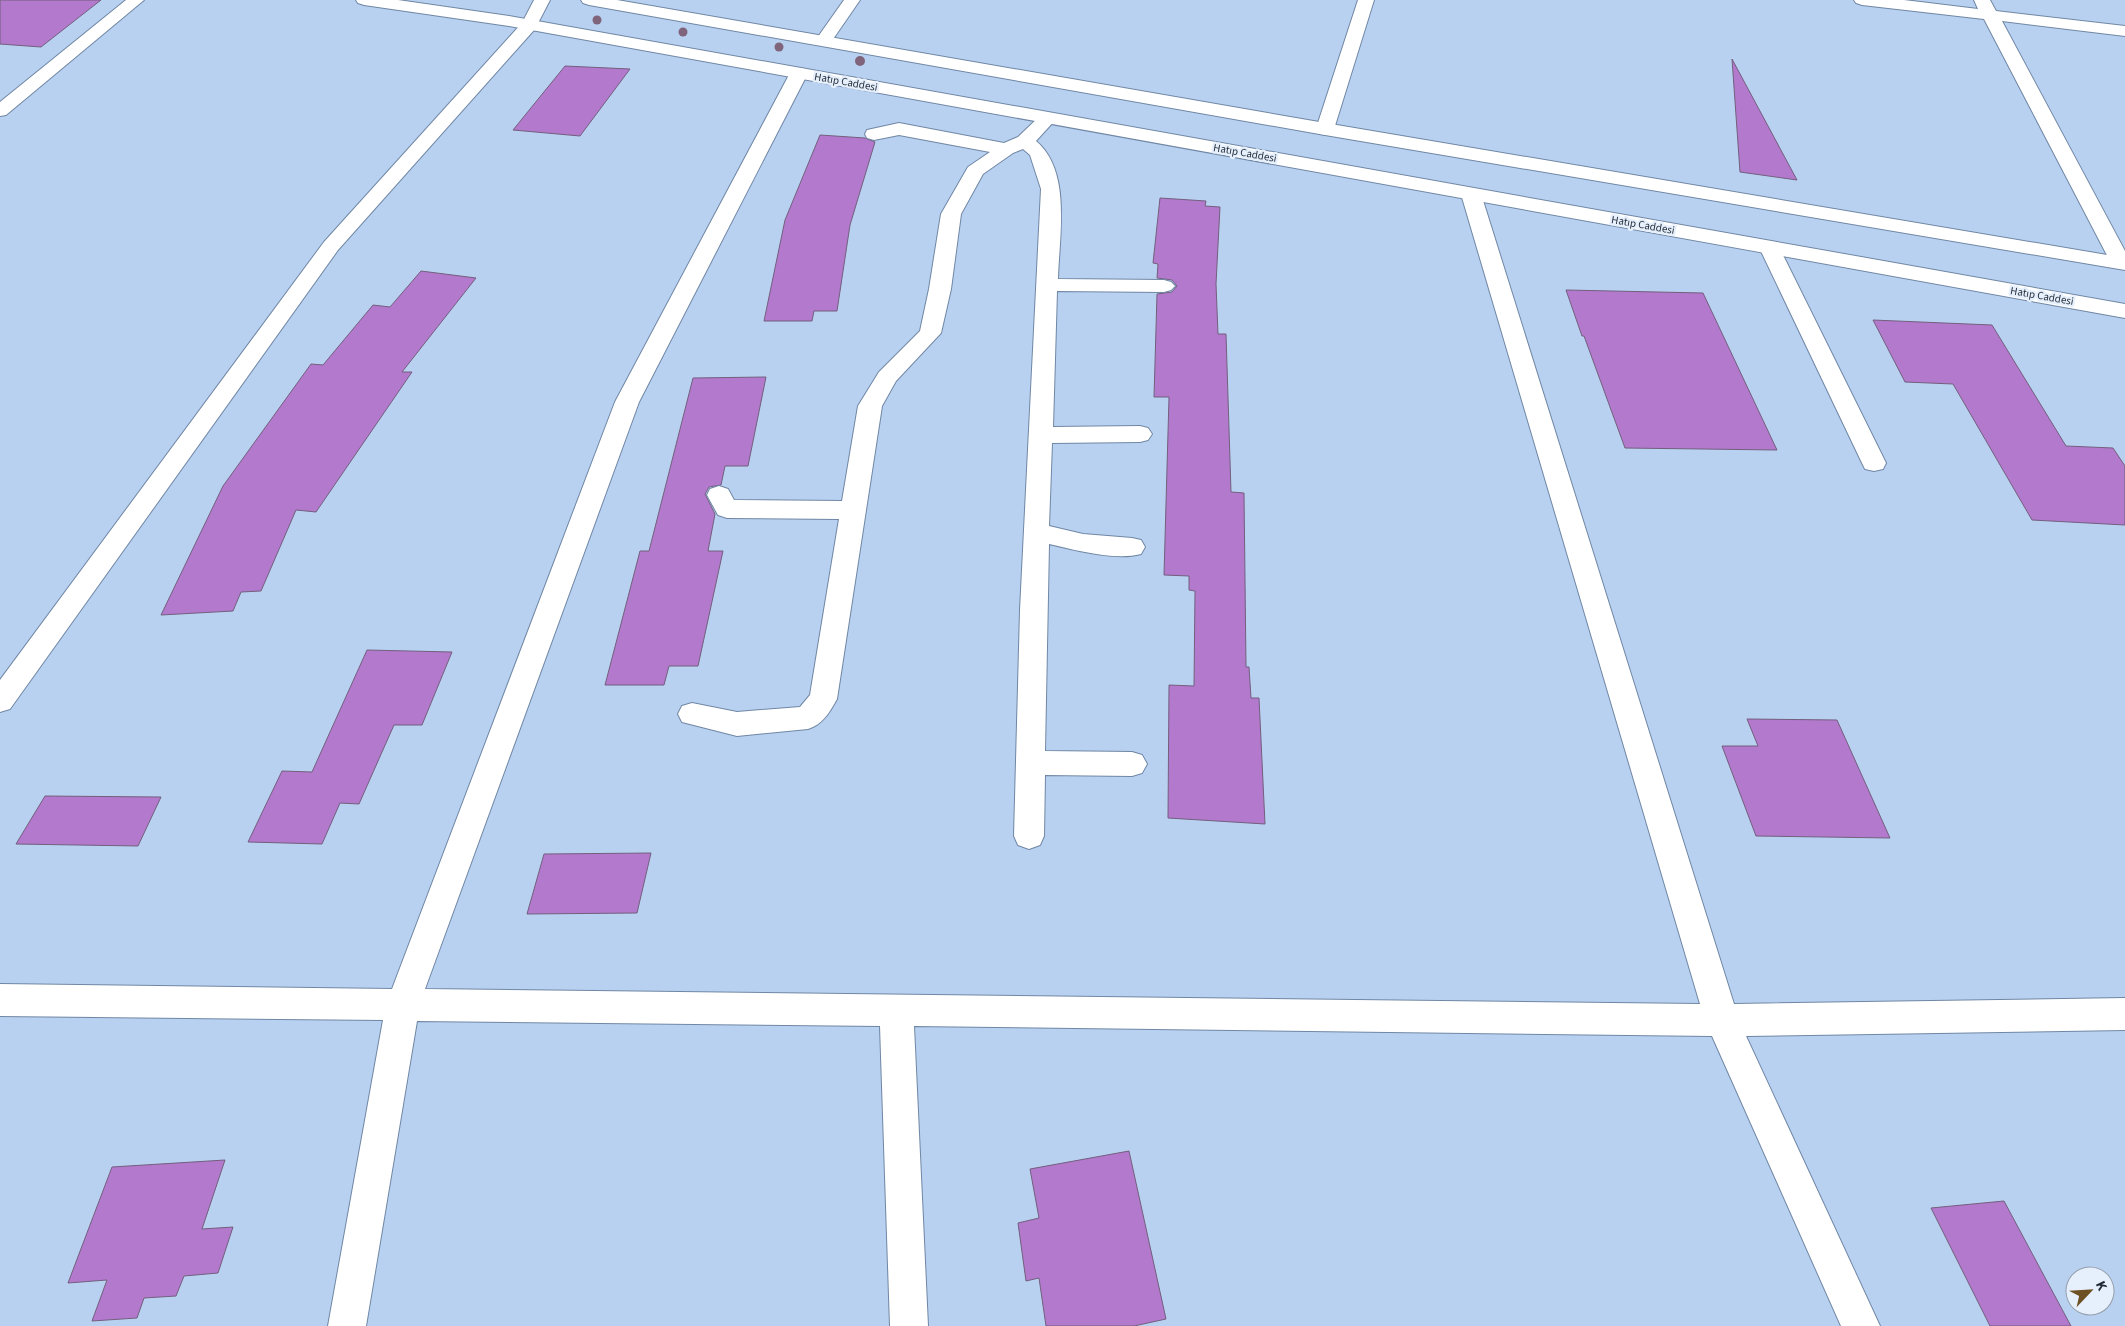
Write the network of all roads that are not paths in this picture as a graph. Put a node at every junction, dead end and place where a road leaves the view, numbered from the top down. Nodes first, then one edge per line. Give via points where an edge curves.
1 (136, 0) edge
2 (364, 0) edge
3 (542, 0) edge
4 (589, 0) edge
5 (852, 0) edge
6 (1366, 0) edge
7 (1862, 0) edge
8 (1986, 8) edge
9 (529, 25) junction
10 (2125, 31) edge
11 (823, 41) junction
12 (799, 73) junction
13 (0, 111) edge
14 (1048, 118) junction
15 (1325, 129) junction
16 (874, 134) dead end
17 (1016, 145) junction
18 (1472, 194) junction
19 (1769, 247) junction
20 (2123, 264) edge
21 (1047, 284) junction
22 (1164, 286) dead end
23 (2125, 311) edge
24 (1140, 434) dead end
25 (1041, 435) junction
26 (1874, 463) dead end
27 (719, 495) dead end
28 (853, 510) junction
29 (1036, 532) junction
30 (1132, 547) dead end
31 (0, 701) edge
32 (692, 714) dead end
33 (1030, 763) junction
34 (1132, 764) dead end
35 (1029, 836) dead end
36 (0, 1000) edge
37 (404, 1004) junction
38 (896, 1010) junction
39 (2125, 1014) edge
40 (1722, 1020) junction
41 (347, 1326) edge
42 (910, 1326) edge
43 (1861, 1326) edge

1 - 13 street
2 - 9 street, Hatıp Caddesi
3 - 9 street
4 - 11 street
5 - 11 street
6 - 15 street
7 - 8 street
8 - 10 street
8 - 20 street
9 - 12 street, Hatıp Caddesi
9 - 31 street via 331,246
11 - 15 street
12 - 14 street, Hatıp Caddesi
12 - 37 street via 628,402
14 - 17 street
14 - 18 street, Hatıp Caddesi
15 - 20 street
16 - 17 street via 898,129
17 - 21 street via 1039,152 1051,189
17 - 28 street via 975,171 951,214 930,333 887,377 870,406
18 - 19 street, Hatıp Caddesi
18 - 40 street
19 - 23 street, Hatıp Caddesi
19 - 26 street
21 - 22 street
21 - 25 street
24 - 25 street
25 - 29 street
27 - 28 street via 727,509
28 - 32 street via 824,699 808,718 737,724
29 - 30 street via 1083,543
29 - 33 street
33 - 34 street
33 - 35 street
36 - 37 street
37 - 38 street
37 - 41 street
38 - 40 street
38 - 42 street
39 - 40 street
40 - 43 street

